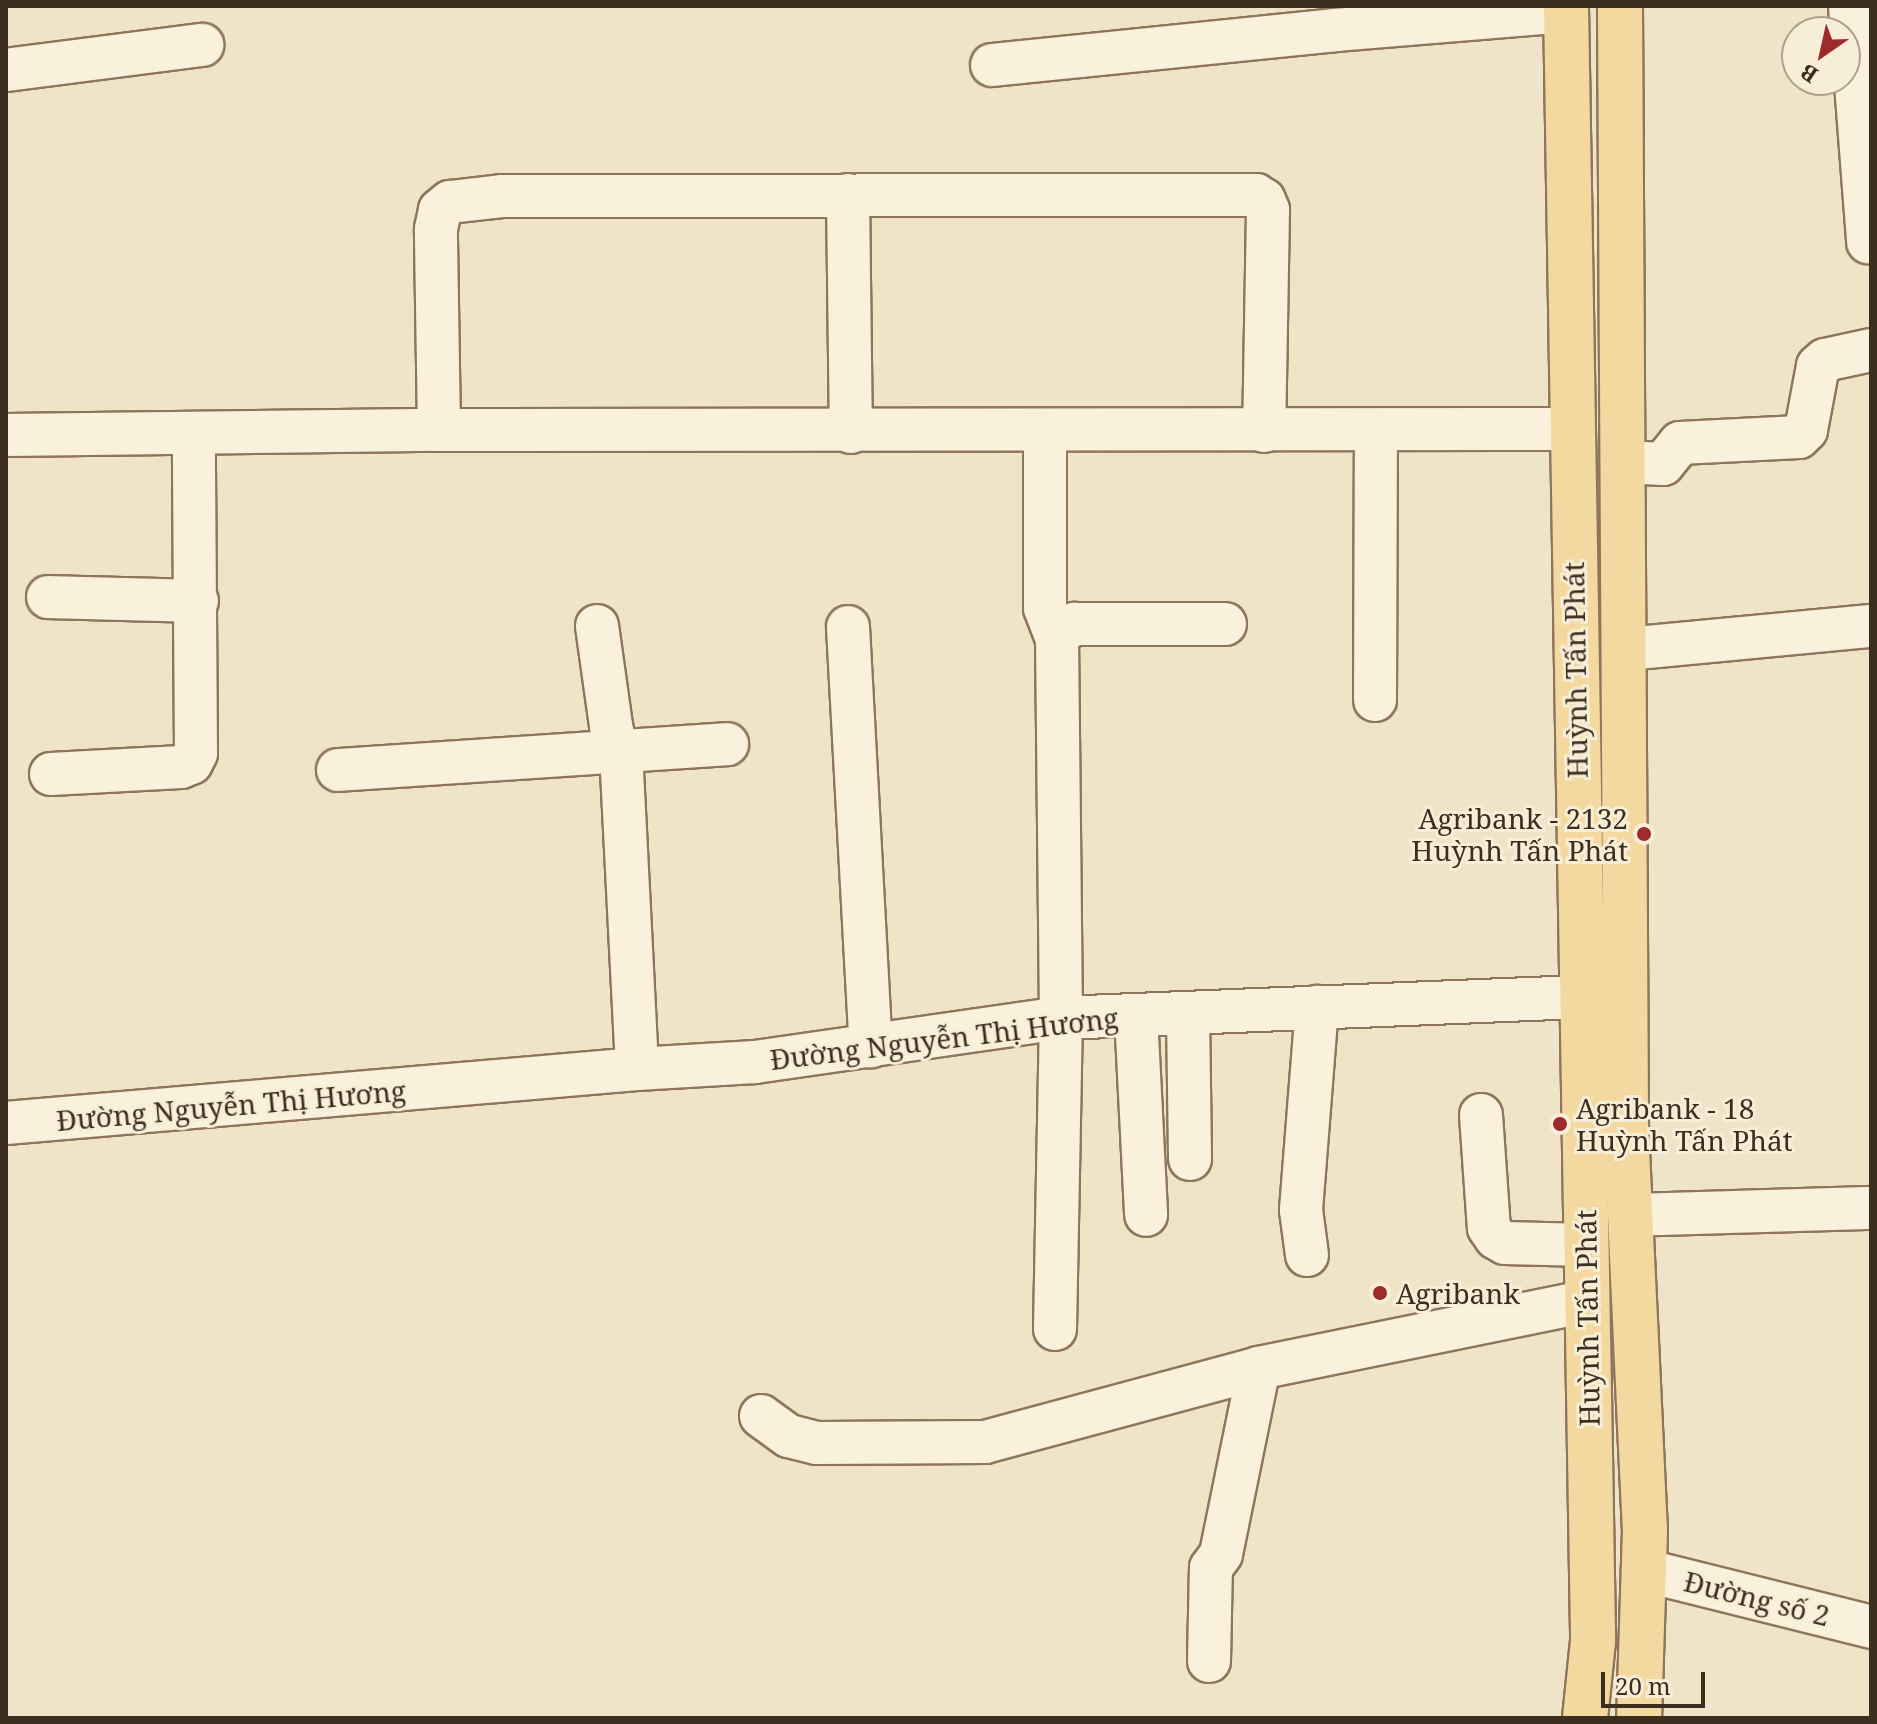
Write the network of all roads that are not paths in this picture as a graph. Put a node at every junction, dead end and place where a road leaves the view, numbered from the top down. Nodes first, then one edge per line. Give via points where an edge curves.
1 (1620, 6) edge
2 (1850, 6) edge
3 (1566, 9) edge
4 (202, 45) dead end
5 (992, 65) dead end
6 (6, 70) edge
7 (848, 195) junction
8 (1868, 242) dead end
9 (1871, 350) edge
10 (1571, 429) junction
11 (439, 430) junction
12 (1264, 431) junction
13 (1376, 431) junction
14 (851, 432) junction
15 (1045, 432) junction
16 (6, 435) edge
17 (194, 435) junction
18 (1624, 462) junction
19 (48, 597) dead end
20 (197, 601) junction
21 (1225, 624) dead end
22 (597, 626) dead end
23 (1871, 626) edge
24 (848, 627) dead end
25 (1057, 639) junction
26 (1626, 649) junction
27 (1375, 700) dead end
28 (727, 744) dead end
29 (619, 751) junction
30 (338, 770) dead end
31 (51, 774) dead end
32 (1580, 997) junction
33 (1627, 998) junction
34 (1317, 1007) junction
35 (1188, 1013) junction
36 (1136, 1015) junction
37 (1061, 1018) junction
38 (871, 1046) junction
39 (637, 1069) junction
40 (1481, 1115) dead end
41 (6, 1123) edge
42 (1190, 1159) dead end
43 (1871, 1208) edge
44 (1146, 1215) dead end
45 (1630, 1215) junction
46 (1586, 1245) junction
47 (1307, 1255) dead end
48 (1587, 1301) junction
49 (1055, 1329) dead end
50 (1259, 1368) junction
51 (761, 1416) dead end
52 (1643, 1570) junction
53 (1871, 1627) edge
54 (1209, 1661) dead end
55 (1585, 1718) edge
56 (1639, 1718) edge

1 - 18 main road, Huỳnh Tấn Phát
2 - 8 street
3 - 5 street
3 - 10 main road, Huỳnh Tấn Phát
4 - 6 street
7 - 11 street via 502,196 450,202 440,210 436,229
7 - 12 street via 1256,195 1268,210
7 - 14 street
9 - 18 street via 1818,366 1806,430 1799,437 1680,443 1663,464
10 - 13 street
10 - 32 main road, Huỳnh Tấn Phát
11 - 14 street
11 - 17 street
12 - 13 street
12 - 15 street
13 - 27 street
14 - 15 street
15 - 25 street via 1045,608
16 - 17 street
17 - 20 street
18 - 26 main road, Huỳnh Tấn Phát
19 - 20 street
20 - 31 street via 196,753 191,763
21 - 25 street via 1075,624
22 - 29 street
23 - 26 street
24 - 38 street
25 - 37 street
26 - 33 main road, Huỳnh Tấn Phát
28 - 29 street
29 - 30 street
29 - 39 street
32 - 33 main road
32 - 34 street, Đường Nguyễn Thị Hương
32 - 46 main road, Huỳnh Tấn Phát
33 - 45 main road, Huỳnh Tấn Phát
34 - 35 street, Đường Nguyễn Thị Hương
34 - 47 street via 1301,1210
35 - 36 street, Đường Nguyễn Thị Hương
35 - 42 street
36 - 37 street, Đường Nguyễn Thị Hương
36 - 44 street
37 - 38 street, Đường Nguyễn Thị Hương
37 - 49 street
38 - 39 street, Đường Nguyễn Thị Hương via 755,1062
39 - 41 street, Đường Nguyễn Thị Hương
40 - 46 street via 1489,1228 1496,1238 1505,1243
43 - 45 street
45 - 52 main road, Huỳnh Tấn Phát
46 - 48 main road, Huỳnh Tấn Phát
48 - 50 street
48 - 55 main road, Huỳnh Tấn Phát via 1593,1641
50 - 51 street via 985,1442 817,1443 789,1436
50 - 54 street via 1221,1554 1211,1568
52 - 53 street, Đường số 2
52 - 56 main road, Huỳnh Tấn Phát

